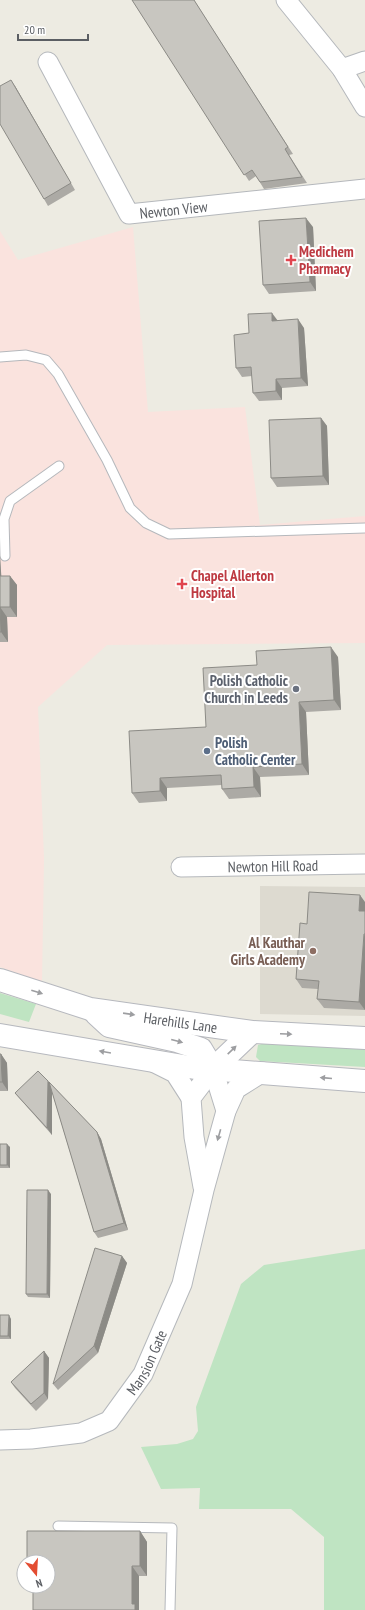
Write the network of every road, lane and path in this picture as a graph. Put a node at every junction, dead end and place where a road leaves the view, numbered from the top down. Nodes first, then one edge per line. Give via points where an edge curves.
1 (286, 0) edge
2 (365, 61) edge
3 (48, 62) dead end
4 (342, 68) junction
5 (365, 107) edge
6 (365, 189) edge
7 (0, 357) edge
8 (59, 466) dead end
9 (365, 528) edge
10 (5, 556) dead end
11 (365, 864) edge
12 (180, 867) dead end
13 (0, 980) edge
14 (90, 1009) junction
15 (252, 1032) junction
16 (0, 1035) edge
17 (365, 1038) edge
18 (149, 1060) junction
19 (213, 1069) junction
20 (263, 1072) junction
21 (365, 1081) edge
22 (191, 1098) junction
23 (226, 1111) junction
24 (204, 1190) junction
25 (0, 1440) edge
26 (58, 1526) dead end
27 (170, 1610) edge

1 - 4 street
2 - 4 street
3 - 6 street, Newton View via 129,214
4 - 5 street
7 - 9 lane via 26,355 46,360 58,374 130,508 146,523 169,534
8 - 10 lane via 10,501 4,519
11 - 12 street, Newton Hill Road
13 -> 14 main road, Harehills Lane
14 -> 15 main road, Harehills Lane
14 -> 19 main road via 109,1026 177,1040 201,1048
15 -> 17 main road, Harehills Lane
19 -> 15 main road
18 -> 16 main road
18 - 19 main road
18 - 22 street via 175,1073
19 - 20 main road
19 - 22 street
19 - 23 street
21 -> 20 main road
20 - 23 street, Mansion Gate via 236,1089
22 - 24 street, Mansion Gate via 194,1137
23 -> 24 street, Mansion Gate
24 - 25 street, Mansion Gate via 182,1284 144,1374 109,1421 82,1433
26 - 27 lane via 172,1528

